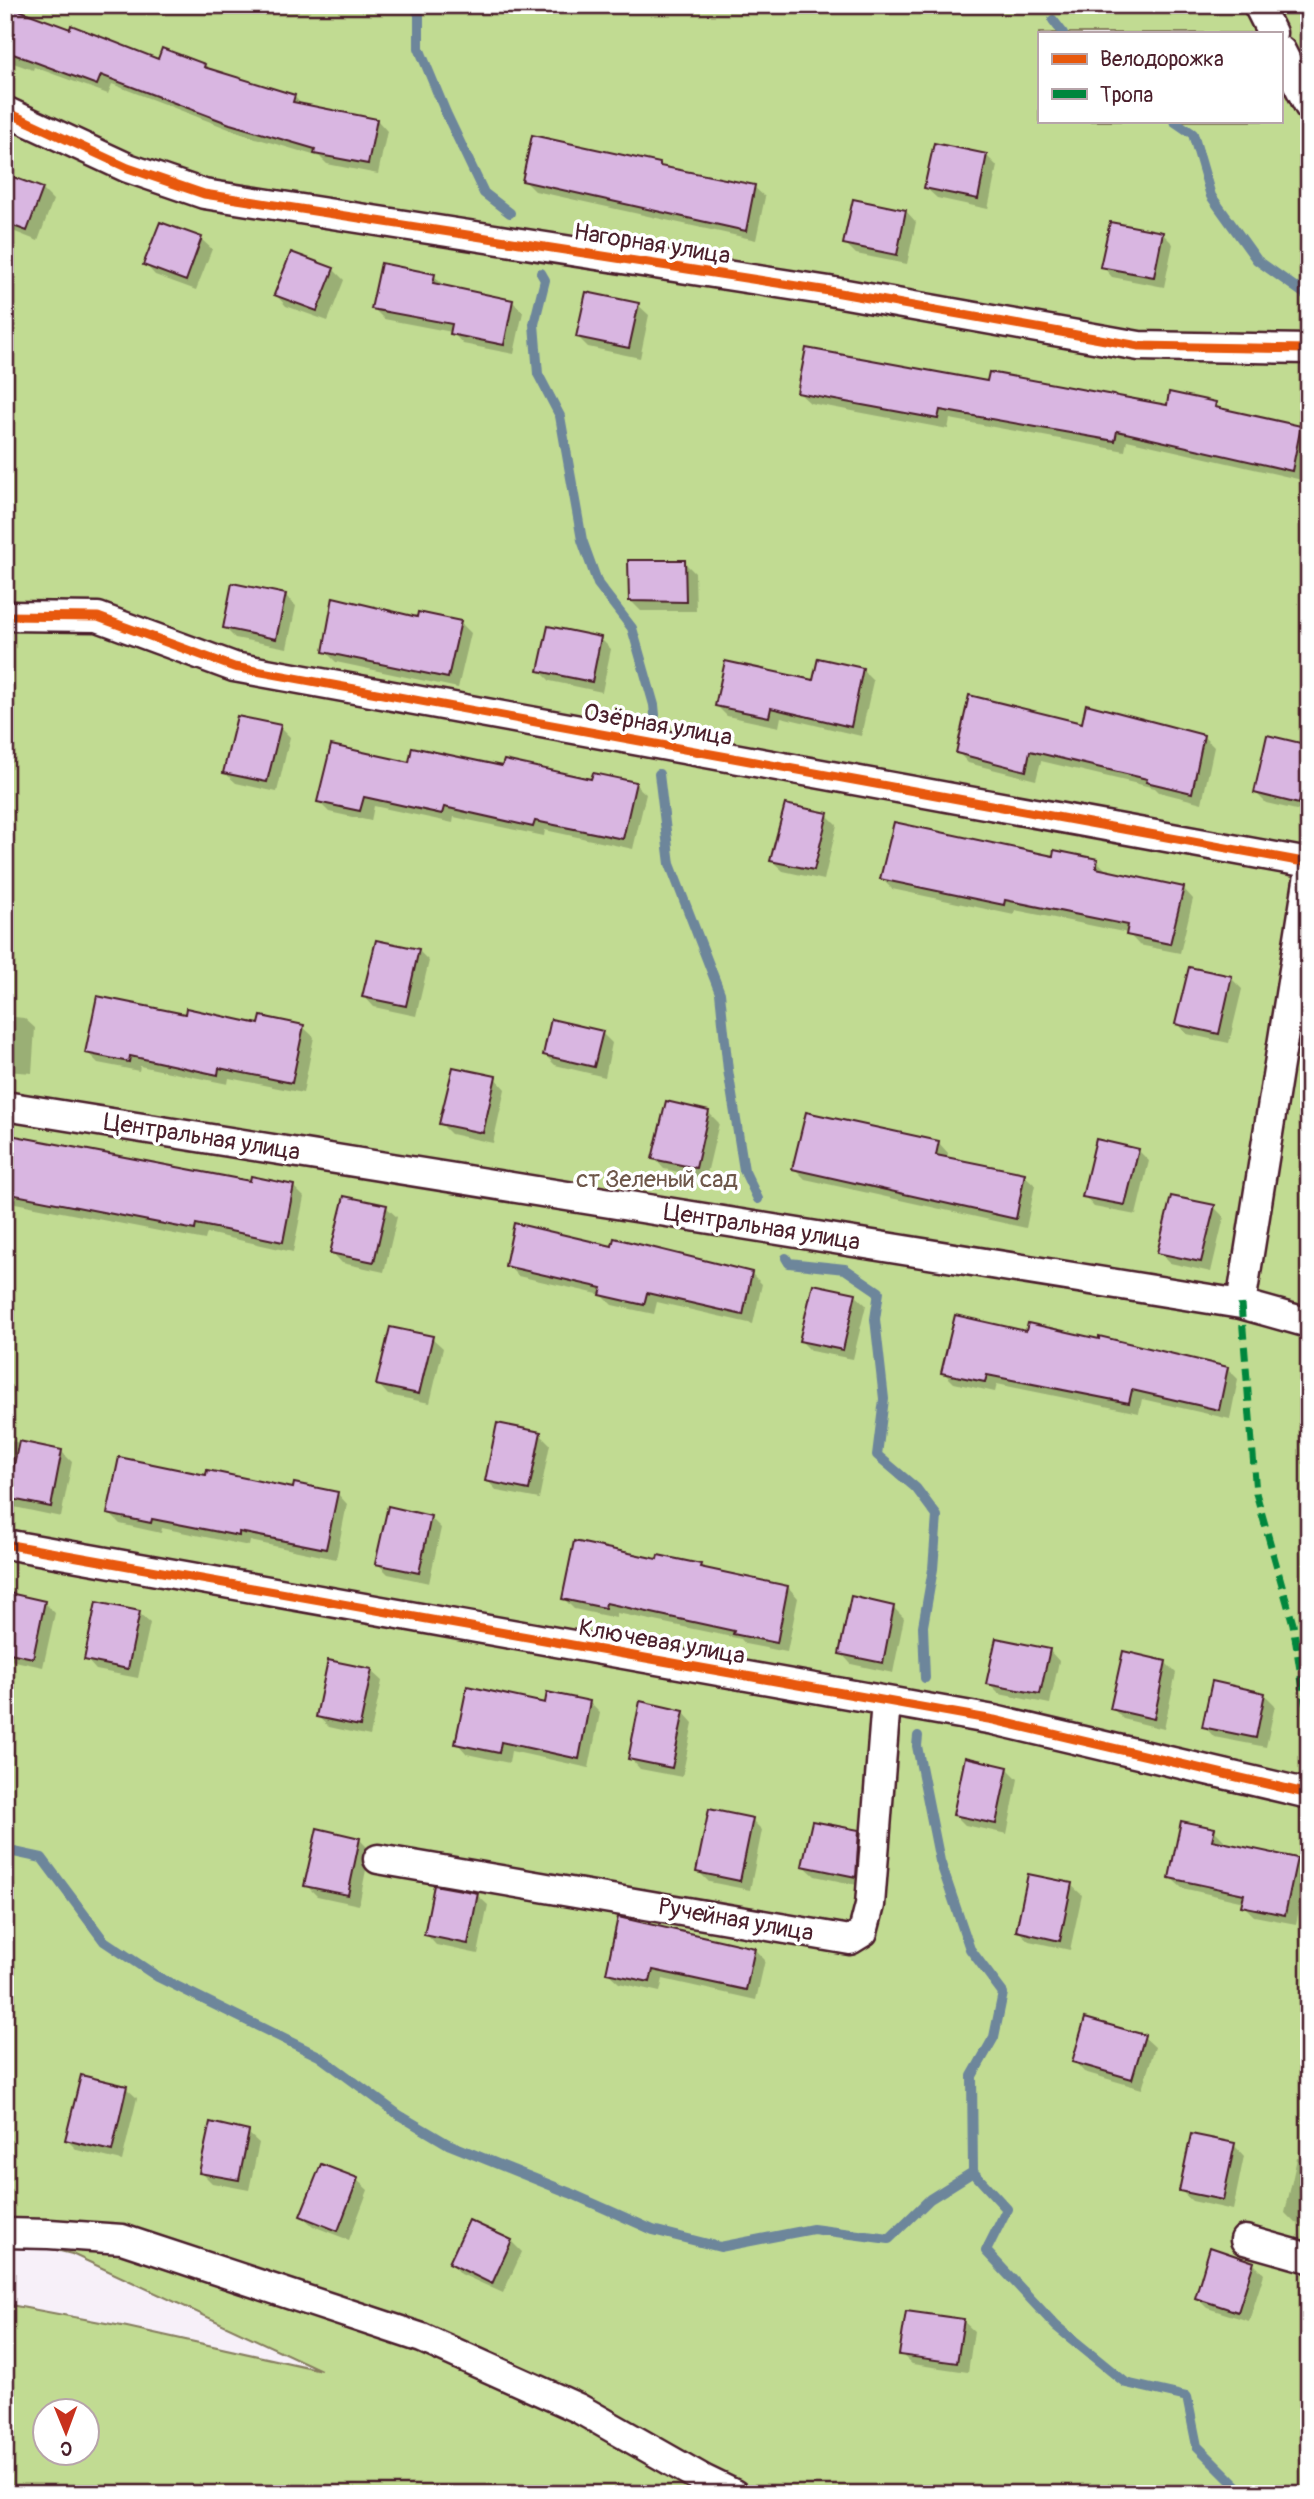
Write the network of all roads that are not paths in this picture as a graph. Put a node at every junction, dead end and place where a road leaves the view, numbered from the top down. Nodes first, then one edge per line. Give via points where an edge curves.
1 (1258, 5) edge
2 (1272, 32) edge
3 (1282, 53) edge
4 (1309, 106) edge
5 (5, 110) edge
6 (1309, 349) edge
7 (5, 616) edge
8 (1309, 863) edge
9 (1309, 875) edge
10 (5, 1106) edge
11 (1241, 1304) junction
12 (1309, 1323) edge
13 (5, 1544) edge
14 (886, 1701) junction
15 (1309, 1794) edge
16 (378, 1860) dead end
17 (5, 2233) edge
18 (1245, 2241) dead end
19 (1309, 2258) edge
20 (734, 2494) edge

1 - 2 street
3 - 4 street
5 - 6 street, Нагорная улица via 128,168 204,194 815,289 1139,346
7 - 8 street, Озёрная улица via 98,617 234,667
9 - 11 street
10 - 11 street, Центральная улица
11 - 12 street, Центральная улица
13 - 14 street, Ключевая улица
14 - 15 street, Ключевая улица via 994,1720
14 - 16 street, Ручейная улица via 870,1905 863,1932 850,1940
17 - 20 street via 122,2239 422,2338 578,2408
18 - 19 street

